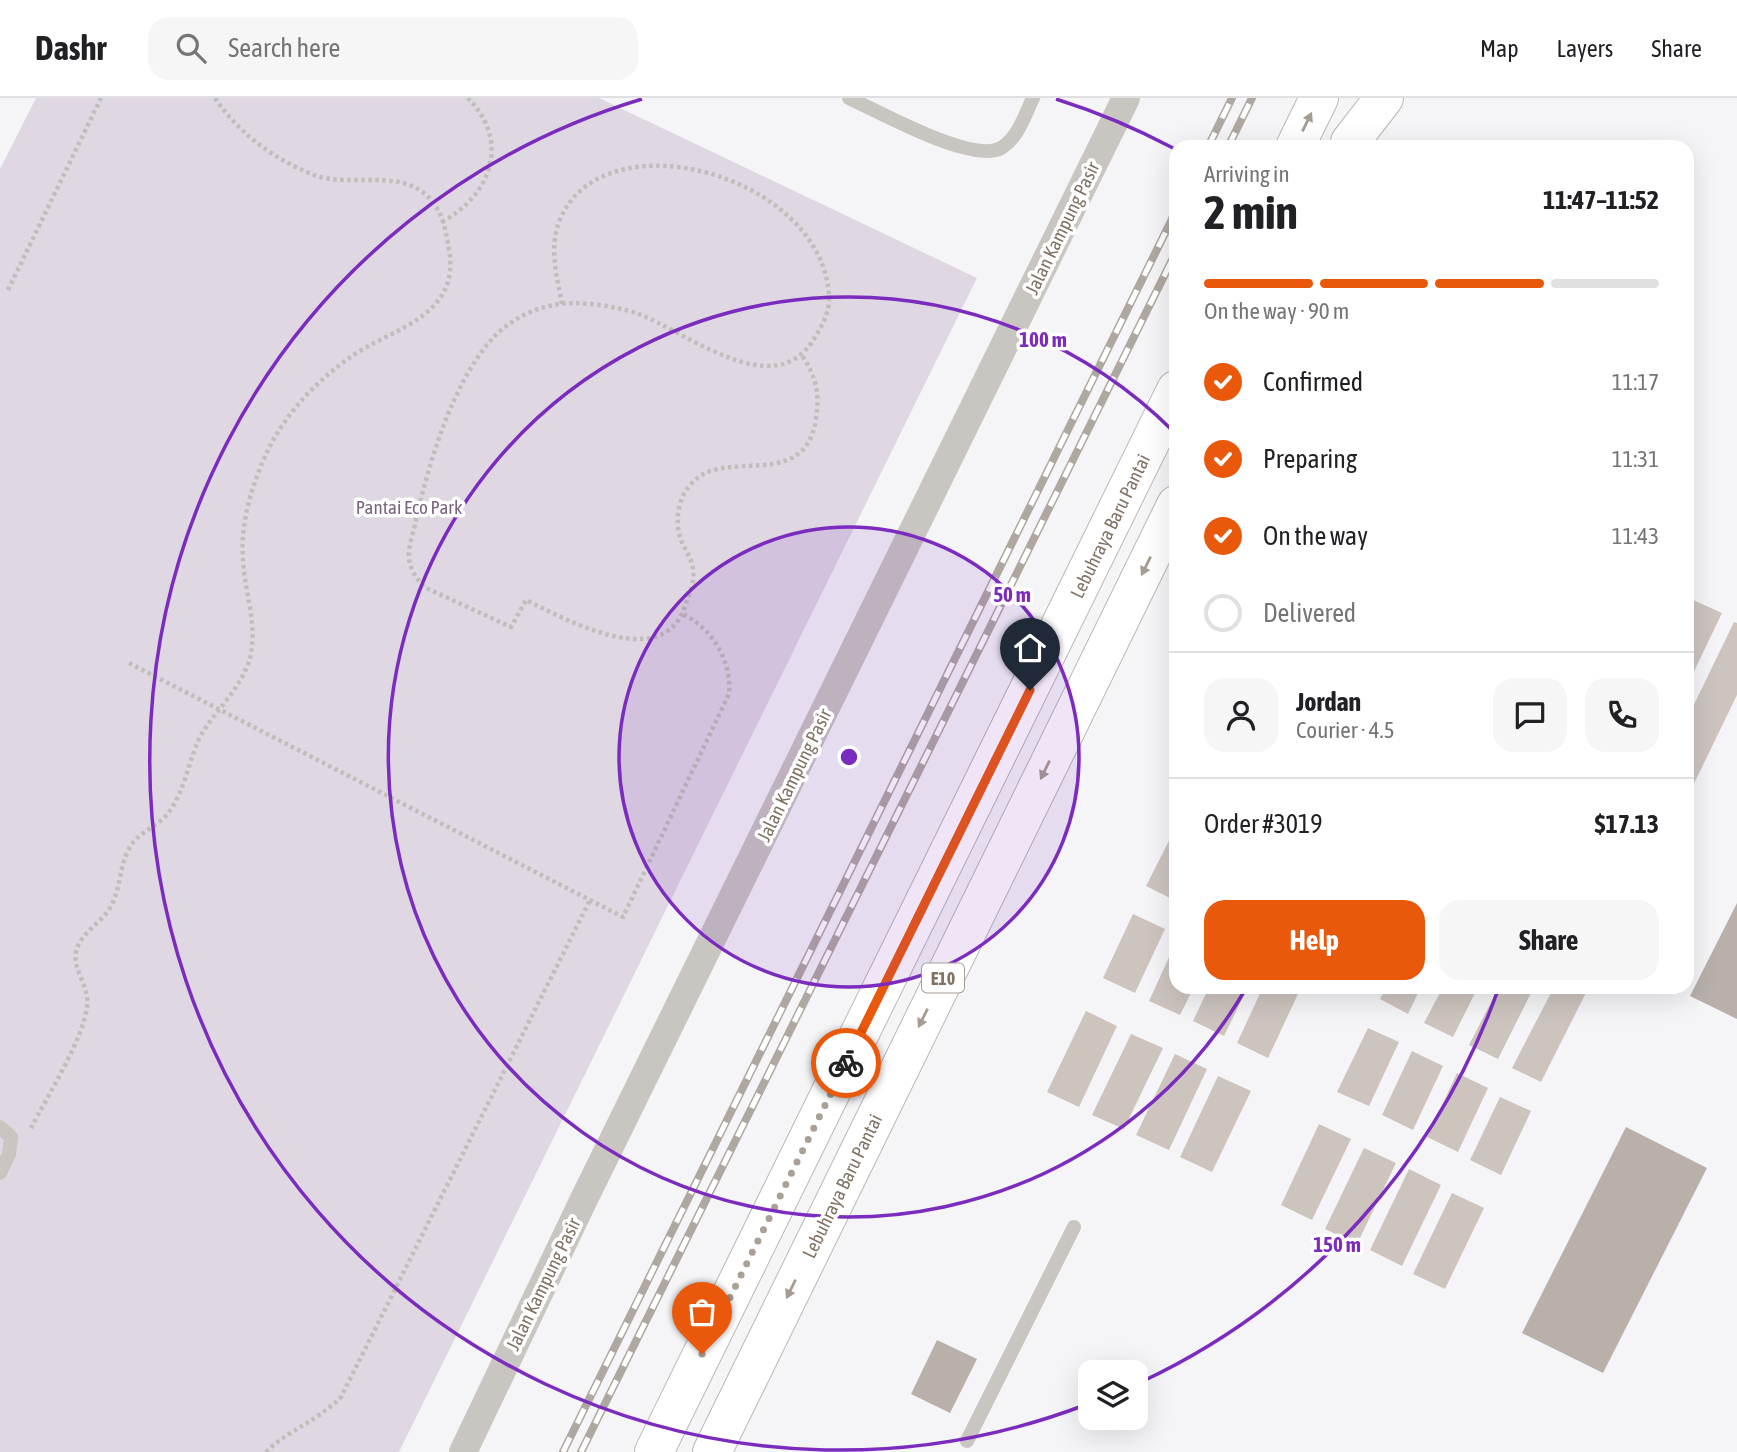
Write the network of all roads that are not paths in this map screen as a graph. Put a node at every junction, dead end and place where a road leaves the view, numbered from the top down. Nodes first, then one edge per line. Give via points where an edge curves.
1 (849, 98) edge
2 (1033, 98) edge
3 (1126, 98) edge
4 (1319, 98) edge
5 (1372, 98) edge
6 (1384, 98) edge
7 (1298, 140) edge
8 (1351, 140) edge
9 (1352, 140) edge
10 (1169, 404) edge
11 (1169, 519) edge
12 (0, 1127) edge
13 (0, 1173) edge
14 (1074, 1227) dead end
15 (967, 1441) dead end
16 (463, 1452) edge
17 (654, 1452) edge
18 (712, 1452) edge

1 - 2 lane via 958,147 988,152 1000,148 1017,132
3 - 16 street, Jalan Kampung Pasir
7 -> 4 highway
5 - 8 highway
6 - 9 highway
10 - 17 highway, Lebuhraya Baru Pantai / E10
11 -> 18 highway, Lebuhraya Baru Pantai / E10
12 - 13 lane via 11,1137
14 - 15 lane

